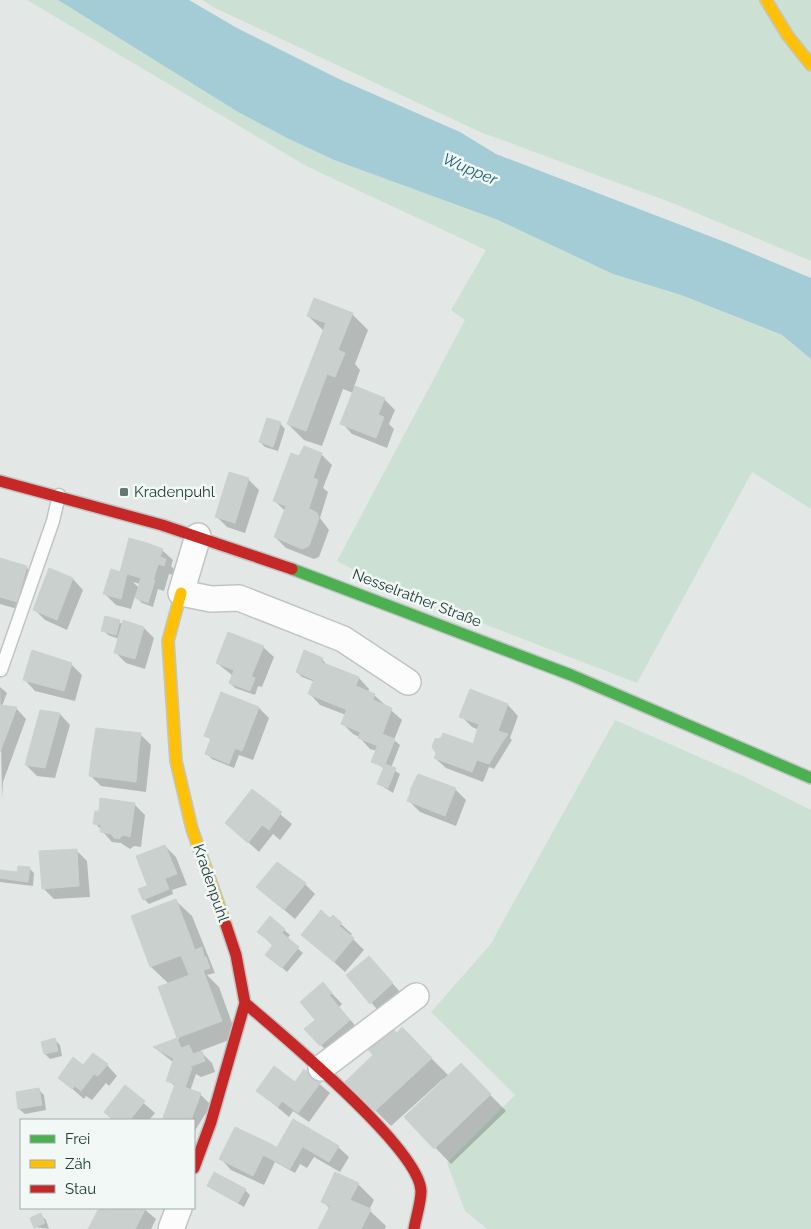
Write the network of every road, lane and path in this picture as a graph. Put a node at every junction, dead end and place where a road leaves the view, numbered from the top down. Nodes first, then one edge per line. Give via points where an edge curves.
1 (766, 0) edge
2 (811, 65) edge
3 (0, 481) edge
4 (59, 495) junction
5 (198, 536) junction
6 (181, 593) junction
7 (1, 670) edge
8 (408, 682) dead end
9 (811, 778) edge
10 (416, 996) dead end
11 (245, 1003) junction
12 (321, 1068) junction
13 (195, 1165) edge
14 (179, 1209) edge
15 (171, 1229) edge
16 (414, 1229) edge

1 - 2 street
3 - 4 street, Nesselrather Straße
4 - 5 street, Nesselrather Straße
4 - 7 lane
5 - 6 street, Kradenpuhl
5 - 9 street, Nesselrather Straße via 312,574 533,659
6 - 8 street via 211,599 240,598 343,639
6 - 11 street, Kradenpuhl via 168,641 176,762 192,829 236,955
10 - 12 street
11 - 12 street
11 - 13 street, Kradenpuhl via 211,1122
12 - 16 street via 404,1154 421,1190
14 - 15 street

